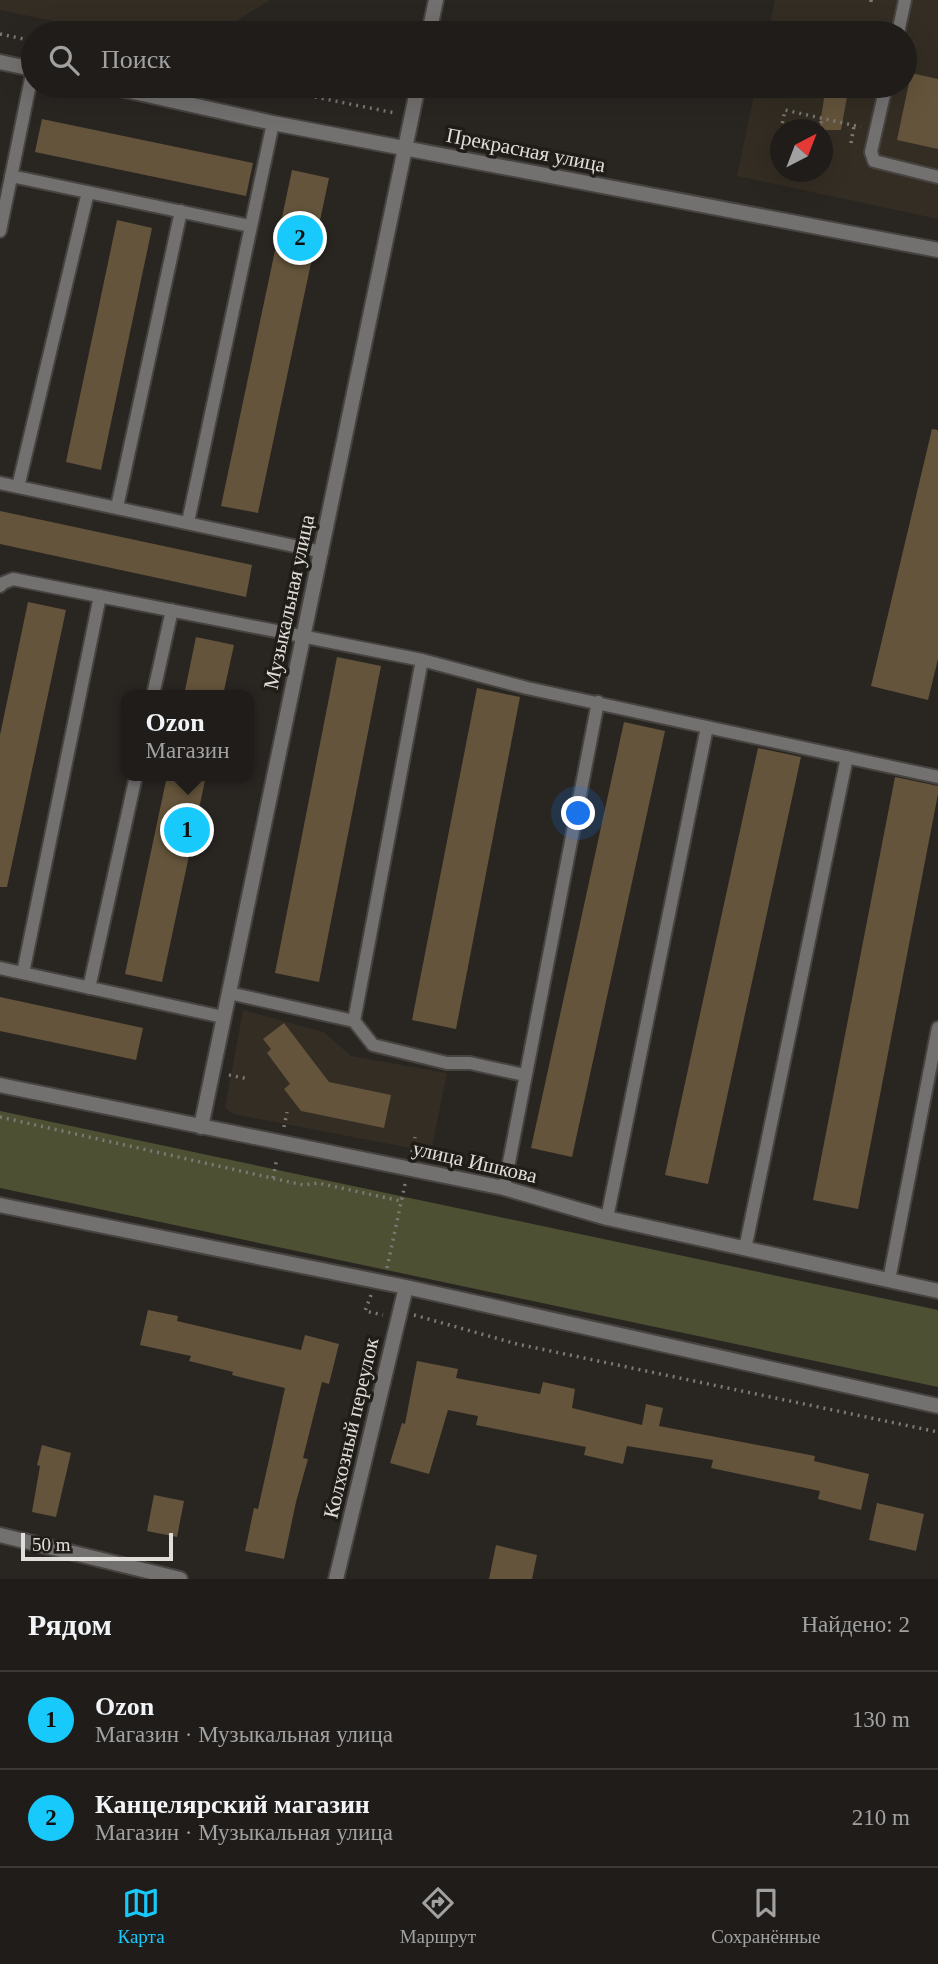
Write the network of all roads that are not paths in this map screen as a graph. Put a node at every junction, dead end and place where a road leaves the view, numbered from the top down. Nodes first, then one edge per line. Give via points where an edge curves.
1 (436, 0) edge
2 (905, 0) edge
3 (432, 21) edge
4 (901, 21) edge
5 (0, 62) edge
6 (21, 66) edge
7 (27, 98) edge
8 (161, 98) edge
9 (415, 98) edge
10 (883, 98) edge
11 (273, 123) junction
12 (405, 148) junction
13 (11, 176) junction
14 (938, 177) edge
15 (88, 192) junction
16 (181, 211) junction
17 (250, 226) junction
18 (0, 232) edge
19 (938, 250) edge
20 (0, 483) edge
21 (18, 487) junction
22 (117, 506) junction
23 (188, 522) junction
24 (321, 552) junction
25 (0, 576) edge
26 (13, 579) junction
27 (0, 586) edge
28 (100, 596) junction
29 (172, 610) junction
30 (303, 637) junction
31 (422, 660) junction
32 (154, 690) edge
33 (598, 702) junction
34 (707, 727) junction
35 (847, 757) junction
36 (938, 777) edge
37 (135, 781) edge
38 (0, 968) edge
39 (23, 973) junction
40 (89, 988) junction
41 (229, 993) junction
42 (223, 1017) junction
43 (354, 1021) junction
44 (938, 1028) edge
45 (524, 1074) junction
46 (0, 1085) edge
47 (201, 1127) junction
48 (504, 1188) junction
49 (0, 1205) edge
50 (607, 1218) junction
51 (745, 1249) junction
52 (889, 1280) junction
53 (406, 1287) junction
54 (938, 1291) edge
55 (938, 1406) edge
56 (0, 1535) edge
57 (180, 1579) edge
58 (336, 1579) edge

1 - 3 street
2 - 4 lane
5 - 6 street
7 - 13 lane
8 - 11 street, Прекрасная улица
9 - 12 street, Музыкальная улица
10 - 14 lane via 871,152 874,160
11 - 12 street, Прекрасная улица
11 - 17 lane
12 - 19 street, Прекрасная улица
12 - 24 street, Музыкальная улица
13 - 15 lane
13 - 18 lane
15 - 16 lane
15 - 21 lane
16 - 17 lane
16 - 22 lane
17 - 23 lane
20 - 21 lane
21 - 22 lane
22 - 23 lane
23 - 24 lane
24 - 30 street, Музыкальная улица
25 - 26 lane
26 - 27 lane
26 - 28 lane
28 - 29 lane
28 - 39 lane
29 - 30 lane
29 - 32 lane
30 - 31 lane
30 - 41 street, Музыкальная улица
31 - 33 lane
31 - 43 lane
33 - 34 lane
33 - 45 lane
34 - 35 lane
34 - 50 lane
35 - 36 lane
35 - 51 lane
37 - 40 lane
38 - 39 lane
39 - 40 lane
40 - 42 lane
41 - 42 street, Музыкальная улица
41 - 43 lane
42 - 47 street, Музыкальная улица
43 - 45 lane via 373,1045 447,1063
44 - 52 lane
45 - 48 lane
46 - 47 street, улица Ишкова
47 - 48 street, улица Ишкова
48 - 50 street, улица Ишкова
49 - 53 street
50 - 51 street, улица Ишкова
51 - 52 street, улица Ишкова
52 - 54 street, улица Ишкова
53 - 55 street
53 - 58 street, Колхозный переулок
56 - 57 street

